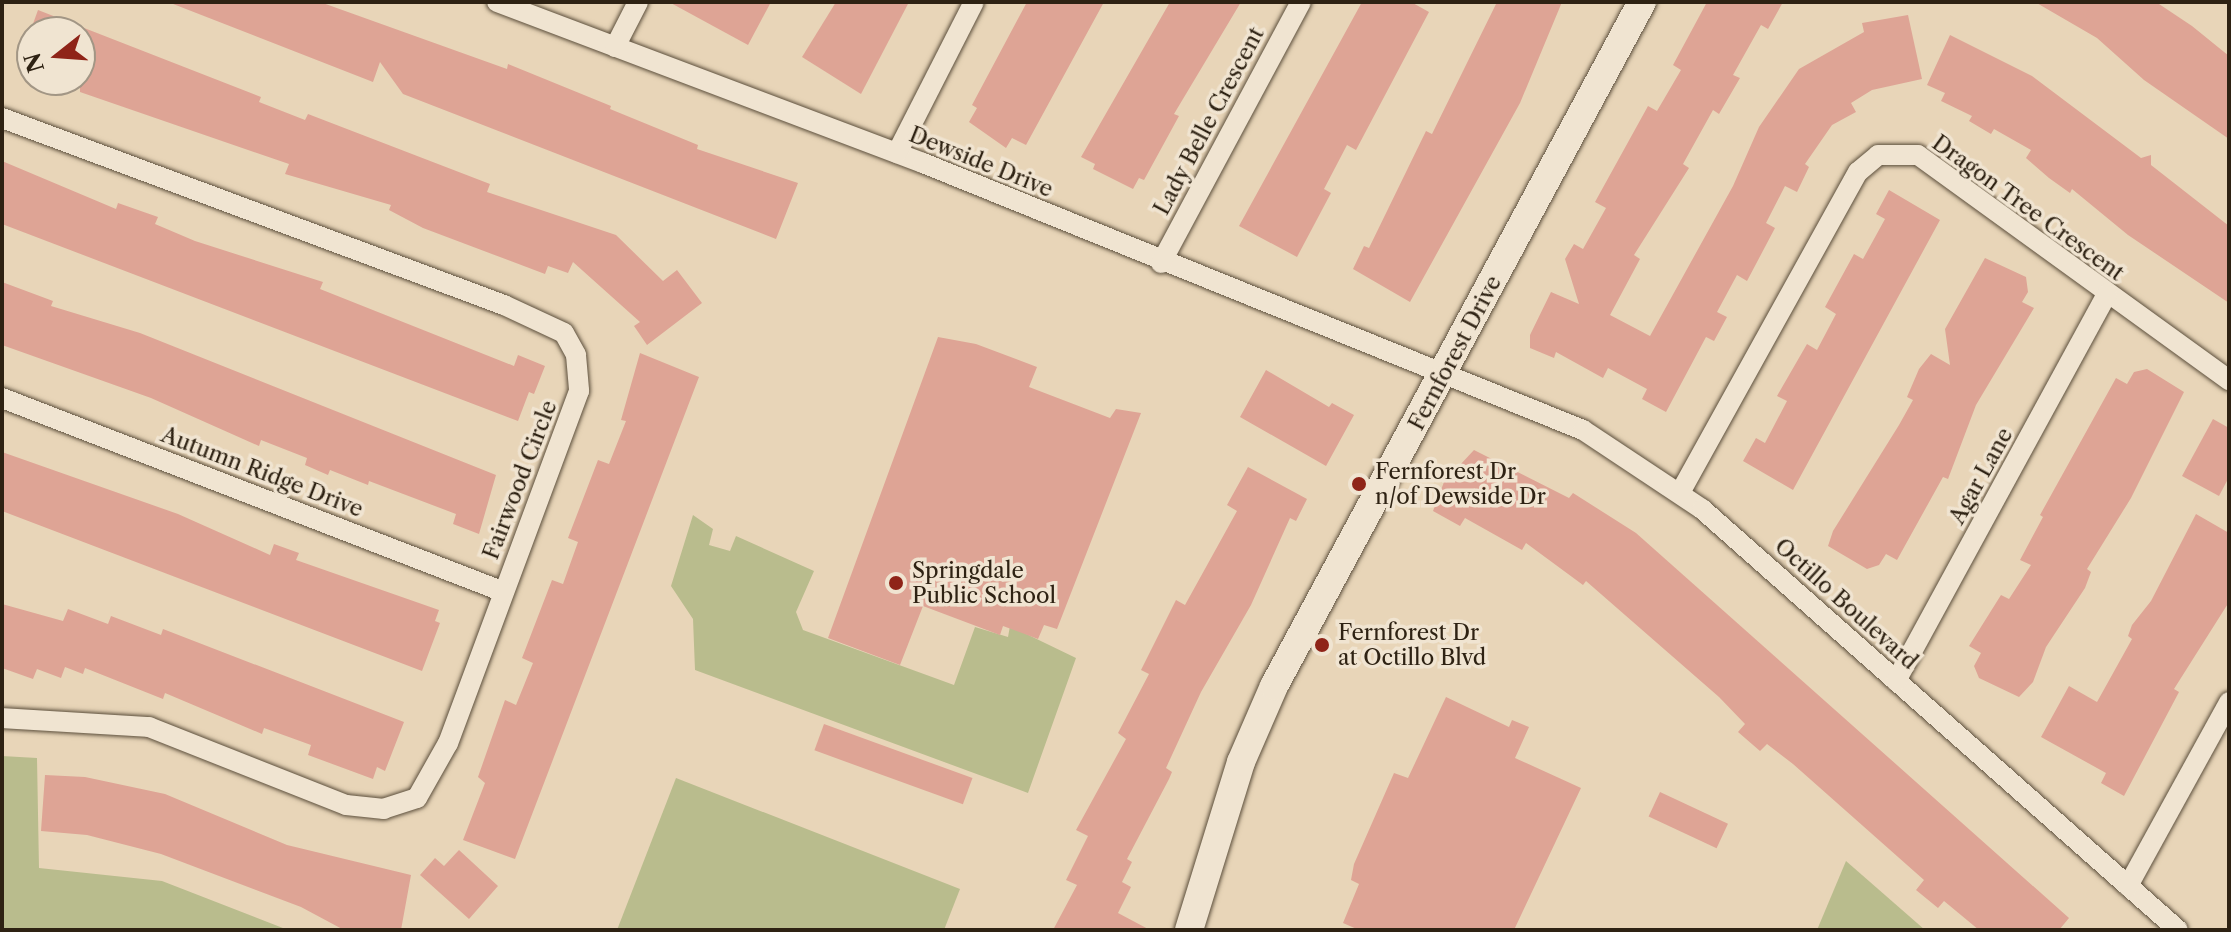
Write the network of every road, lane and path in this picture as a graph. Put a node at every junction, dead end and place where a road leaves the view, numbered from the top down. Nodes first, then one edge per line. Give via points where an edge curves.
1 (497, 2) edge
2 (638, 2) edge
3 (974, 2) edge
4 (1301, 2) edge
5 (1642, 2) edge
6 (615, 47) junction
7 (2, 118) edge
8 (897, 153) junction
9 (1161, 263) junction
10 (2107, 294) junction
11 (1444, 374) junction
12 (2229, 380) edge
13 (2, 398) edge
14 (1681, 491) junction
15 (504, 592) junction
16 (1896, 681) junction
17 (2229, 702) edge
18 (2, 718) edge
19 (2128, 886) junction
20 (1189, 930) edge
21 (2178, 930) edge

1 - 6 street, Dewside Drive
2 - 6 street
3 - 8 street
4 - 9 street, Lady Belle Crescent
5 - 11 street, Fernforest Drive
6 - 8 street, Dewside Drive
7 - 15 street, Fairwood Circle via 504,305 564,333 576,355 579,391
8 - 9 street, Dewside Drive
9 - 11 street, Dewside Drive
10 - 12 street, Dragon Tree Crescent
10 - 14 street, Dragon Tree Crescent via 1918,155 1878,155 1858,172
10 - 16 street, Agar Lane
11 - 14 street, Octillo Boulevard via 1583,430
11 - 20 street, Fernforest Drive via 1257,723
13 - 15 street, Autumn Ridge Drive
14 - 16 street, Octillo Boulevard
15 - 18 street, Fairwood Circle via 448,743 417,798 384,809 346,805 149,727
16 - 19 street, Octillo Boulevard
17 - 19 street
19 - 21 street, Octillo Boulevard

